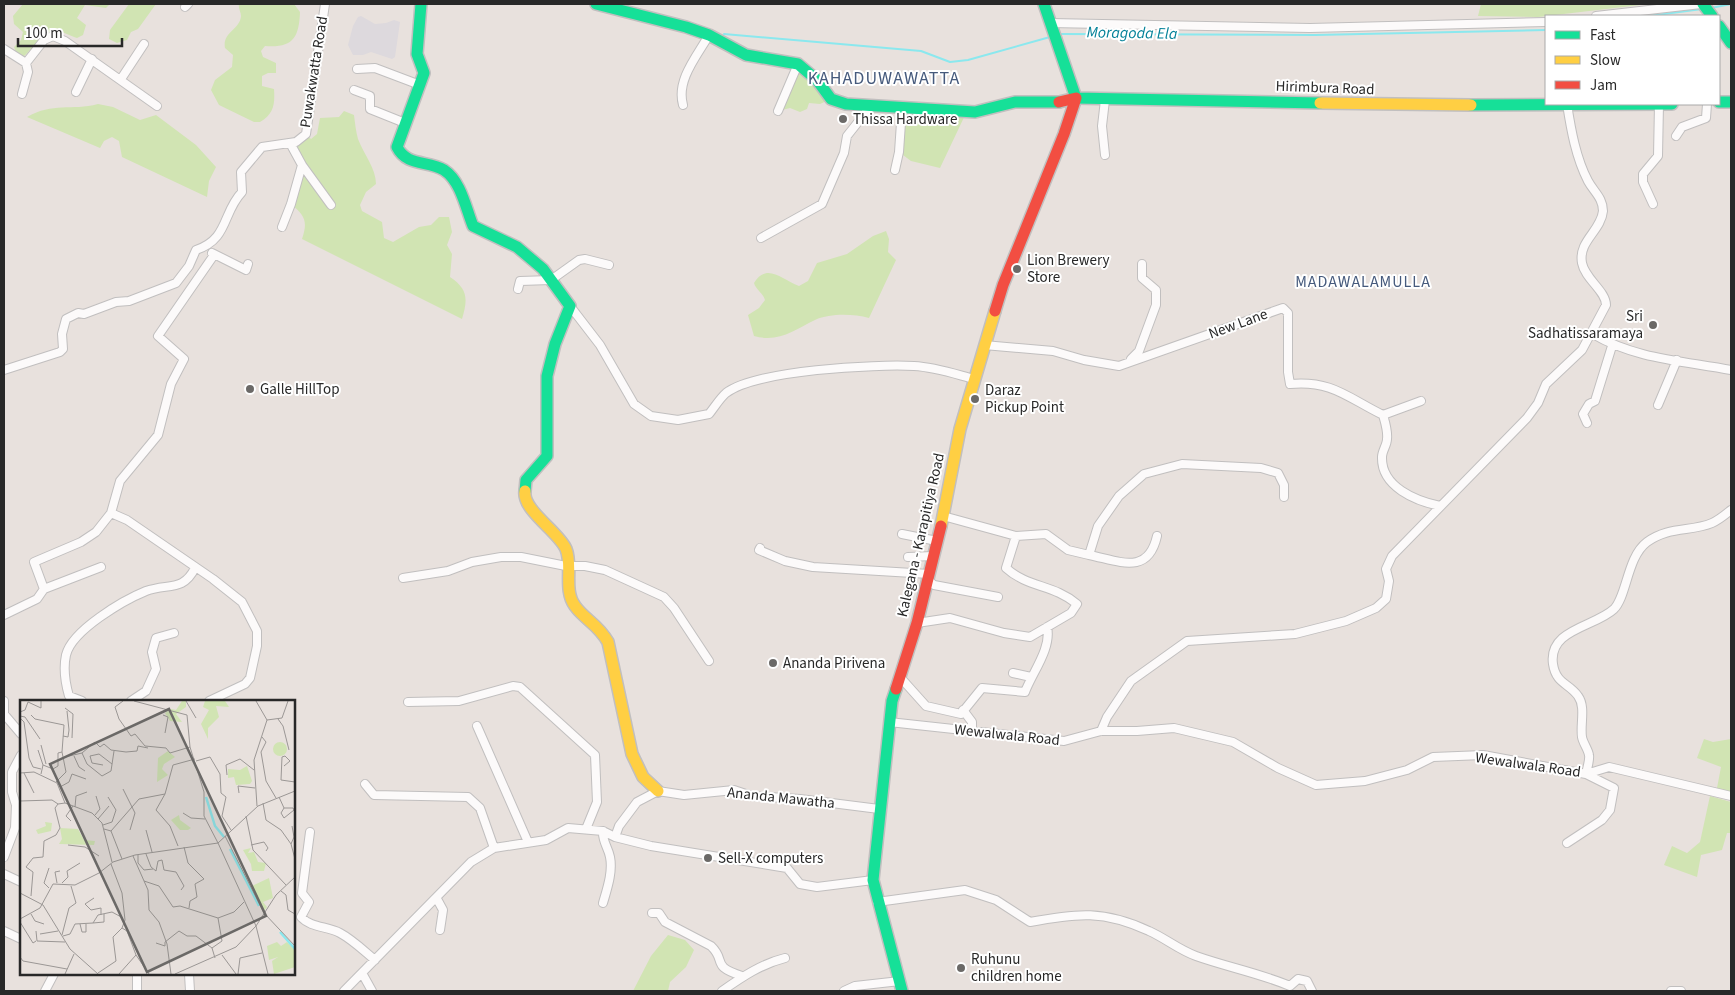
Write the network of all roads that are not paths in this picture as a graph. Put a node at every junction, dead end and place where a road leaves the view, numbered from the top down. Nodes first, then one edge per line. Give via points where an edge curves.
1 (325, 4) edge
2 (420, 4) edge
3 (596, 4) edge
4 (1044, 4) edge
5 (1702, 4) edge
6 (1605, 15) edge
7 (1711, 15) edge
8 (1545, 22) edge
9 (1051, 25) junction
10 (1720, 27) edge
11 (709, 35) junction
12 (1731, 43) edge
13 (144, 44) dead end
14 (4, 49) edge
15 (92, 59) junction
16 (26, 63) junction
17 (798, 64) junction
18 (357, 69) dead end
19 (122, 79) junction
20 (420, 85) junction
21 (354, 90) dead end
22 (76, 92) dead end
23 (22, 94) dead end
24 (1076, 98) junction
25 (1105, 100) junction
26 (1545, 104) edge
27 (682, 105) dead end
28 (1567, 105) edge
29 (1659, 105) edge
30 (1707, 105) edge
31 (157, 106) dead end
32 (870, 108) junction
33 (902, 108) junction
34 (778, 111) dead end
35 (405, 124) junction
36 (1676, 136) dead end
37 (290, 143) junction
38 (1105, 155) dead end
39 (302, 165) junction
40 (895, 170) dead end
41 (1653, 204) dead end
42 (331, 205) dead end
43 (282, 227) dead end
44 (761, 238) dead end
45 (207, 246) junction
46 (214, 255) junction
47 (248, 264) dead end
48 (1142, 264) dead end
49 (608, 265) dead end
50 (551, 280) junction
51 (518, 289) dead end
52 (570, 306) junction
53 (1592, 334) junction
54 (984, 345) junction
55 (1612, 346) junction
56 (1130, 360) junction
57 (1677, 360) junction
58 (4, 370) edge
59 (1731, 370) edge
60 (974, 379) junction
61 (1422, 401) dead end
62 (1658, 405) dead end
63 (1384, 415) junction
64 (1587, 423) dead end
65 (1284, 497) dead end
66 (1440, 506) junction
67 (1731, 510) edge
68 (111, 513) junction
69 (943, 516) junction
70 (902, 534) dead end
71 (1016, 536) junction
72 (1156, 536) dead end
73 (937, 541) junction
74 (760, 548) dead end
75 (1088, 555) junction
76 (933, 556) junction
77 (908, 557) dead end
78 (566, 566) junction
79 (101, 567) dead end
80 (196, 568) junction
81 (928, 577) junction
82 (403, 578) dead end
83 (44, 589) junction
84 (998, 596) dead end
85 (4, 615) edge
86 (916, 623) junction
87 (1047, 627) junction
88 (174, 633) dead end
89 (709, 661) dead end
90 (1013, 672) dead end
91 (900, 677) junction
92 (1031, 677) junction
93 (79, 700) edge
94 (132, 700) edge
95 (211, 700) edge
96 (4, 702) edge
97 (408, 702) dead end
98 (963, 710) junction
99 (889, 722) junction
100 (477, 726) dead end
101 (1100, 731) junction
102 (972, 732) junction
103 (20, 733) edge
104 (20, 757) edge
105 (1586, 774) junction
106 (365, 784) dead end
107 (658, 791) junction
108 (1731, 796) edge
109 (19, 806) edge
110 (879, 809) junction
111 (586, 829) junction
112 (603, 831) junction
113 (310, 832) dead end
114 (615, 837) junction
115 (528, 842) junction
116 (1567, 843) dead end
117 (494, 848) junction
118 (4, 857) edge
119 (4, 874) edge
120 (873, 880) junction
121 (20, 882) edge
122 (437, 898) junction
123 (877, 902) junction
124 (603, 903) dead end
125 (652, 913) dead end
126 (440, 930) dead end
127 (4, 931) edge
128 (20, 939) edge
129 (785, 958) dead end
130 (375, 960) junction
131 (362, 974) junction
132 (53, 975) edge
133 (137, 975) edge
134 (189, 975) edge
135 (742, 976) junction
136 (901, 986) edge
137 (1290, 986) junction
138 (45, 991) edge
139 (137, 991) edge
140 (190, 991) edge
141 (344, 991) edge
142 (372, 991) edge
143 (722, 991) edge
144 (844, 991) edge
145 (1282, 991) edge
146 (1312, 991) edge
147 (1671, 991) edge
148 (1681, 991) edge

1 - 37 street, Puwakwatta Road via 306,134
2 - 20 main road via 417,54 424,73
3 - 11 main road
4 - 9 main road
5 - 6 street
5 - 7 main road
8 - 9 street via 1310,28
9 - 24 main road
10 - 12 main road
11 - 17 main road via 746,55
11 - 27 street via 687,73 681,90
13 - 19 street
14 - 16 street
15 - 16 street via 65,40 53,36 44,40
15 - 19 street
15 - 22 street
16 - 23 street via 28,72
17 - 32 main road, Hirimbura Road via 817,80 831,100
17 - 34 street
18 - 20 street via 375,68
19 - 31 street
20 - 35 main road
21 - 35 street via 370,96 370,109
24 - 25 main road, Hirimbura Road
24 - 33 main road, Hirimbura Road via 1058,102 1015,102 975,112
24 - 54 main road, Kalegana - Karapitiya Road via 1003,285
25 - 26 main road, Hirimbura Road via 1372,105
25 - 38 street via 1102,126
28 - 53 street via 1581,164 1601,198 1603,210 1582,252 1584,270 1606,300
29 - 41 street via 1658,156 1643,174 1643,182
30 - 36 street via 1706,118 1682,127
32 - 33 main road, Hirimbura Road
32 - 44 street via 847,136 844,153 822,204
33 - 40 street
35 - 50 main road via 397,147 399,153 404,158 443,170 455,184 473,226 517,247
37 - 39 street
37 - 45 street, Puwakwatta Road via 262,147 241,172 242,192 222,232
39 - 42 street
39 - 43 street
45 - 46 street
45 - 58 street, Puwakwatta Road via 196,250 176,283 129,302 116,302 66,319 60,352
46 - 47 street via 218,254 246,270
46 - 68 street via 158,336 184,359 171,384 158,436 120,481
48 - 56 street via 1142,278 1156,290 1156,305 1139,351
49 - 50 street via 579,260
50 - 51 street via 520,281
50 - 52 main road
52 - 60 street via 600,345 634,404 651,416 678,420 709,414 725,394 740,385 806,371 914,366
52 - 78 main road via 547,376 547,456 526,480 524,495 566,549
53 - 55 street
53 - 66 street via 1582,350 1546,384 1538,403 1526,418
54 - 56 street, New Lane via 1052,351 1119,366
54 - 60 main road, Kalegana - Karapitiya Road
55 - 57 street via 1637,354
55 - 64 street via 1595,401 1583,414
56 - 63 street, New Lane via 1283,308 1288,313 1290,384 1309,382 1334,387
57 - 59 street
57 - 62 street
60 - 69 main road, Kalegana - Karapitiya Road via 960,429
61 - 63 street
63 - 66 street via 1387,438 1382,458 1386,475 1420,502
65 - 75 street via 1284,484 1278,473 1261,468 1182,464 1144,474 1119,496 1098,526
66 - 101 street via 1392,556 1386,570 1389,581 1386,599 1376,608 1346,621 1295,634 1186,641 1131,681
67 - 105 street via 1712,523 1670,530 1646,542 1630,569 1617,606 1601,618 1566,634 1556,646 1553,658 1557,676 1581,701 1582,738 1589,756
68 - 80 street via 127,520
68 - 83 street via 96,532 34,562
69 - 71 street
69 - 73 main road, Kalegana - Karapitiya Road
70 - 73 street
71 - 75 street via 1046,534 1068,550
71 - 87 street via 1006,568 1018,578 1063,593 1077,604 1071,613
72 - 75 street via 1146,560 1136,564
73 - 76 main road, Kalegana - Karapitiya Road
74 - 81 street via 785,561 813,568
76 - 77 street
76 - 81 main road, Kalegana - Karapitiya Road
78 - 82 street via 521,557 501,557 472,562 448,571
78 - 89 street via 606,570 664,597
78 - 107 main road via 574,605 601,629 608,642 632,754 643,777
79 - 83 street
80 - 93 street via 190,579 181,584 147,591 83,629 66,653 64,676 69,696
80 - 95 street via 242,602 257,631 258,646 250,678 245,684
81 - 84 street via 934,585
81 - 86 main road, Kalegana - Karapitiya Road
83 - 85 street via 37,599
86 - 87 street via 950,618 1030,637
86 - 91 main road, Kalegana - Karapitiya Road
87 - 92 street via 1049,634 1044,652
88 - 94 street via 156,638 152,652 156,669 146,691
90 - 92 street
91 - 98 street via 926,706 961,714
91 - 99 main road, Kalegana - Karapitiya Road
92 - 98 street via 1025,692 982,688
96 - 103 street via 4,714
97 - 111 street via 459,701 513,686 528,692 595,756 597,802
98 - 102 street via 972,722
99 - 102 street, Wewalwala Road
99 - 110 main road, Kalegana - Karapitiya Road
100 - 115 street
101 - 102 street, Wewalwala Road via 1064,741
101 - 105 street, Wewalwala Road via 1174,728 1233,742 1278,768 1316,784 1365,781 1407,770 1433,757 1483,755
104 - 109 street via 12,772 12,792
105 - 108 street, Wewalwala Road via 1609,767
105 - 116 street via 1614,788 1610,810 1602,820
106 - 117 street via 374,795 468,797 480,808
107 - 110 street, Ananda Mawatha via 684,795 734,790 752,796
107 - 114 street via 637,802
109 - 118 street
110 - 120 main road, Kalegana - Karapitiya Road
111 - 112 street
111 - 115 street via 568,828 546,840
112 - 114 street
112 - 124 street via 602,837 610,857 610,882
113 - 130 street via 302,893 310,902 300,917 307,924 342,934
114 - 120 street via 787,868 800,884 817,887
115 - 117 street
117 - 122 street via 471,862
119 - 121 street
120 - 123 main road, Kalegana - Karapitiya Road
122 - 126 street via 444,910
122 - 130 street
123 - 136 main road, Kalegana - Karapitiya Road
123 - 137 street via 965,890 996,900 1030,922 1074,914 1110,917 1148,931 1193,955 1267,976
125 - 135 street via 659,913 665,922 711,946 726,971
127 - 128 street
129 - 135 street via 771,961
130 - 131 street
131 - 141 street
131 - 142 street
132 - 138 street
133 - 139 street
134 - 140 street
135 - 143 street
136 - 144 street via 855,986
137 - 145 street
137 - 146 street via 1298,979 1307,981
147 - 148 street

